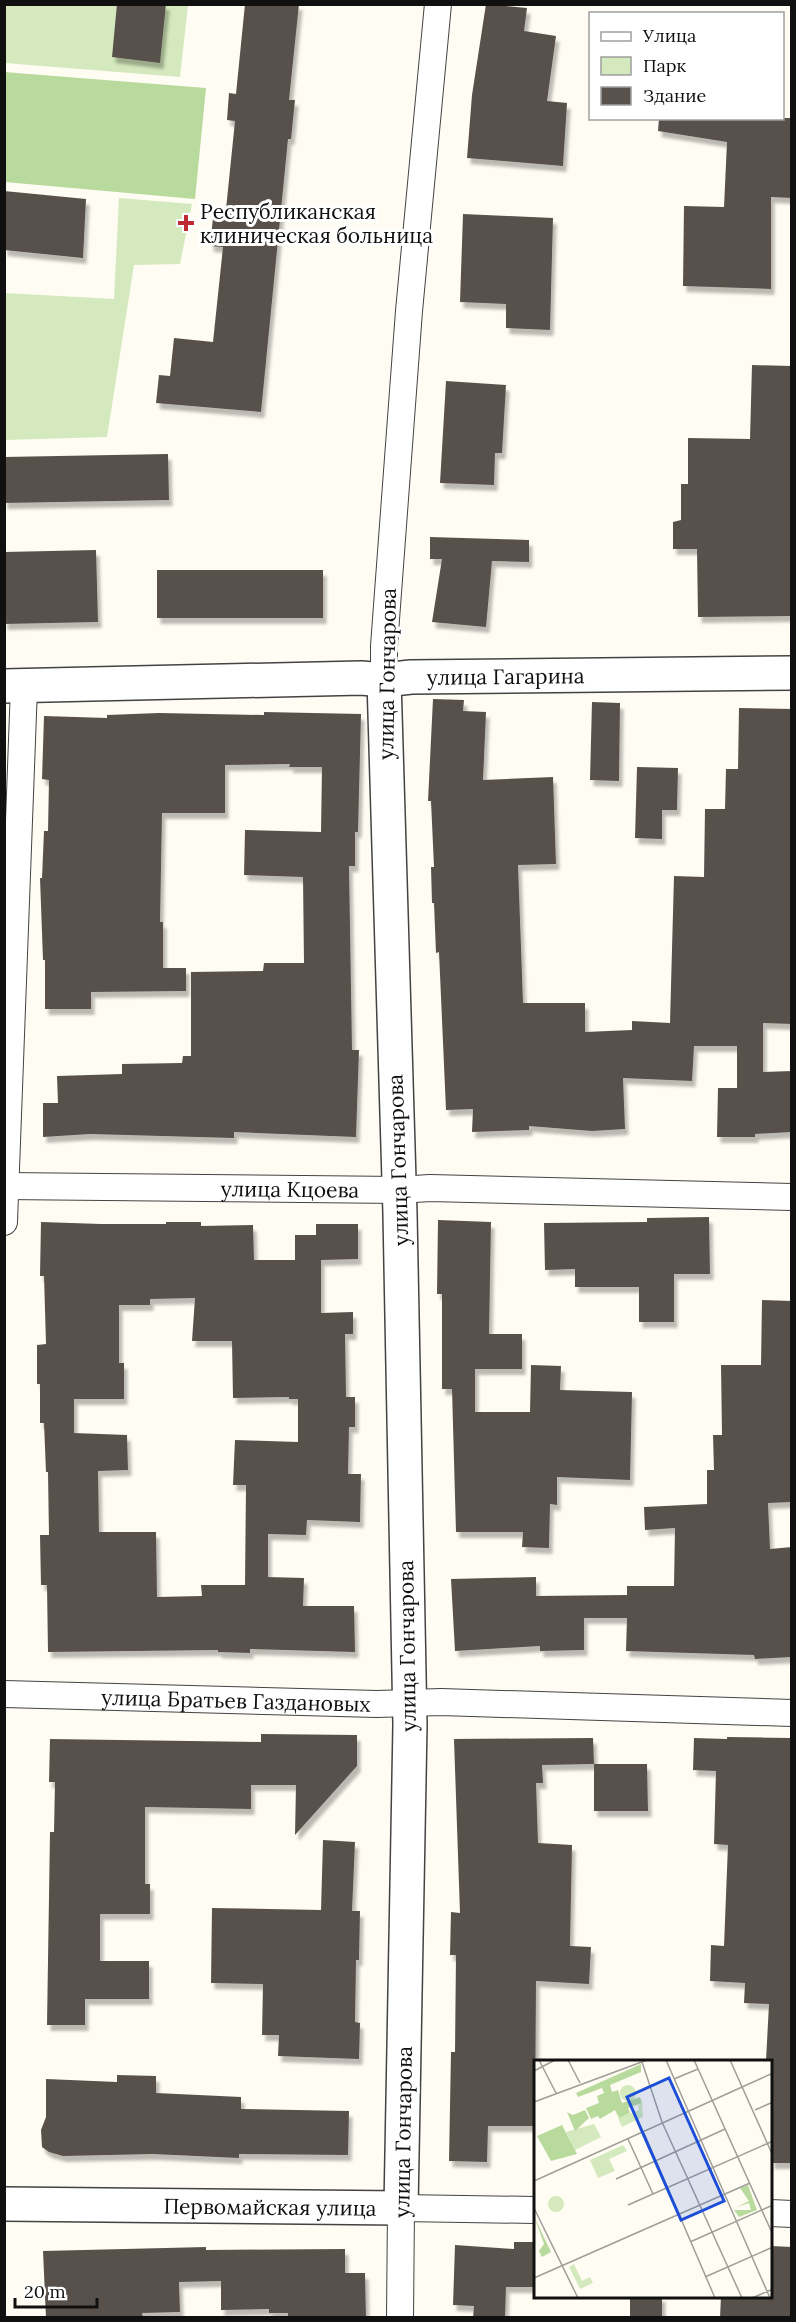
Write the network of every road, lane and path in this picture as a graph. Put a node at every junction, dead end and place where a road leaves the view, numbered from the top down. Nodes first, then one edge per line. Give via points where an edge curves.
1 (438, 4) edge
2 (792, 673) edge
3 (384, 680) junction
4 (14, 686) edge
5 (5, 1186) edge
6 (399, 1190) junction
7 (792, 1197) edge
8 (4, 1222) edge
9 (4, 1694) edge
10 (408, 1703) junction
11 (792, 1713) edge
12 (4, 2204) edge
13 (401, 2208) junction
14 (534, 2211) edge
15 (772, 2213) edge
16 (792, 2214) edge
17 (400, 2318) edge

1 - 3 street, улица Гончарова via 409,311
2 - 3 street, улица Гагарина
3 - 4 street, улица Гагарина
3 - 6 street, улица Гончарова
4 - 5 street
5 - 6 street, улица Кцоева
5 - 8 street
6 - 7 street, улица Кцоева
6 - 10 street, улица Гончарова
9 - 10 street, улица Братьев Газдановых
10 - 11 street, улица Братьев Газдановых
10 - 13 street, улица Гончарова
12 - 13 street, Первомайская улица
13 - 14 street, Первомайская улица
13 - 17 street, улица Гончарова
15 - 16 street

